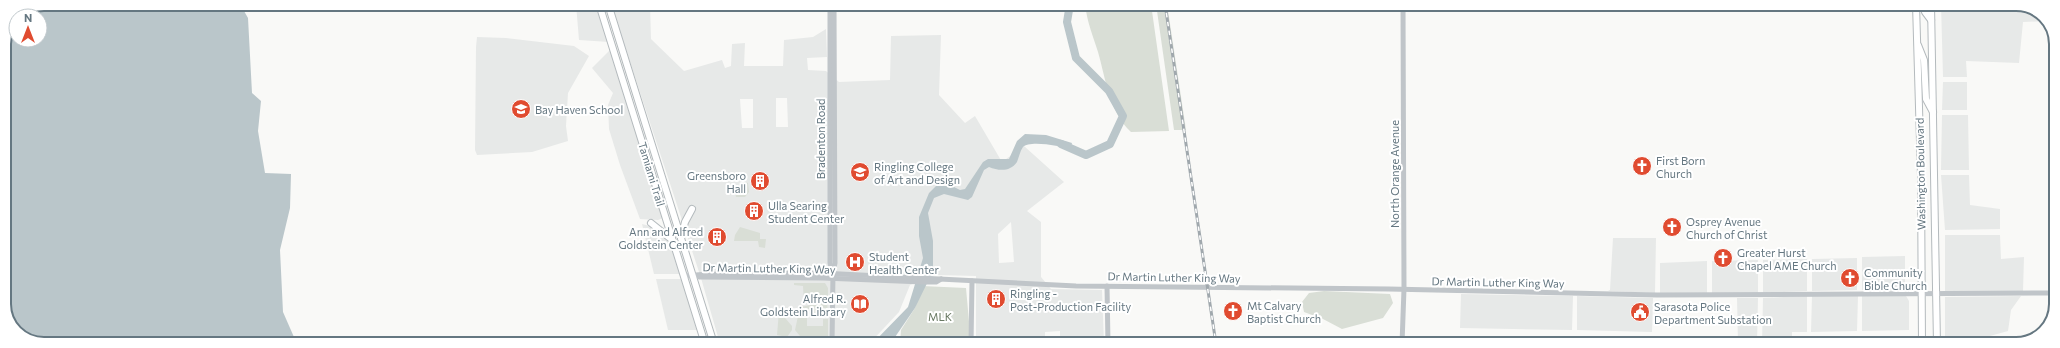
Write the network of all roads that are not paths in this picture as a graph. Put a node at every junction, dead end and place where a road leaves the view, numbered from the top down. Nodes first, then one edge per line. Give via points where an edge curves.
1 (601, 11) edge
2 (610, 11) edge
3 (830, 11) edge
4 (834, 11) edge
5 (1403, 11) edge
6 (1916, 11) edge
7 (1925, 11) edge
8 (1931, 11) edge
9 (1931, 20) junction
10 (1917, 44) junction
11 (1933, 113) junction
12 (692, 209) dead end
13 (651, 223) dead end
14 (681, 240) junction
15 (673, 241) junction
16 (684, 276) junction
17 (692, 276) junction
18 (833, 276) junction
19 (972, 281) junction
20 (1107, 286) junction
21 (1404, 290) junction
22 (2049, 293) edge
23 (1920, 294) junction
24 (1935, 294) junction
25 (697, 317) junction
26 (702, 333) junction
27 (710, 333) junction
28 (703, 337) edge
29 (708, 337) edge
30 (711, 337) edge
31 (832, 337) edge
32 (971, 337) edge
33 (1108, 337) edge
34 (1402, 337) edge
35 (1922, 337) edge
36 (1937, 337) edge

1 - 15 main road, Tamiami Trail
2 - 14 main road, Tamiami Trail
3 - 18 street, Bradenton Road via 830,263
4 - 18 street, Bradenton Road
5 - 21 street, North Orange Avenue
6 - 10 main road, Washington Boulevard
7 - 9 main road
8 - 9 main road, Washington Boulevard
9 - 11 main road, Washington Boulevard
10 - 11 main road via 1924,60 1926,99
10 - 23 main road, Washington Boulevard
11 - 24 main road, Washington Boulevard
12 - 14 main road via 685,222
13 - 15 main road
14 - 17 main road, Tamiami Trail
15 - 16 main road, Tamiami Trail
16 - 17 street, Dr Martin Luther King Way
16 - 25 main road, Tamiami Trail
17 - 18 street, Dr Martin Luther King Way
17 - 27 main road, Tamiami Trail
18 - 19 street, Dr Martin Luther King Way
18 - 31 street, Bradenton Road
19 - 20 street, Dr Martin Luther King Way
19 - 32 street
20 - 21 street, Dr Martin Luther King Way
20 - 33 street
21 - 23 street, Dr Martin Luther King Way via 1664,295
21 - 34 street, North Orange Avenue
22 - 24 street, Dr Martin Luther King Way
23 - 24 street, Dr Martin Luther King Way
23 - 35 main road, Washington Boulevard
24 - 36 main road, Washington Boulevard
25 - 26 main road, Tamiami Trail
25 - 27 main road
26 - 28 main road, Tamiami Trail
26 - 29 main road
27 - 30 main road, Tamiami Trail

